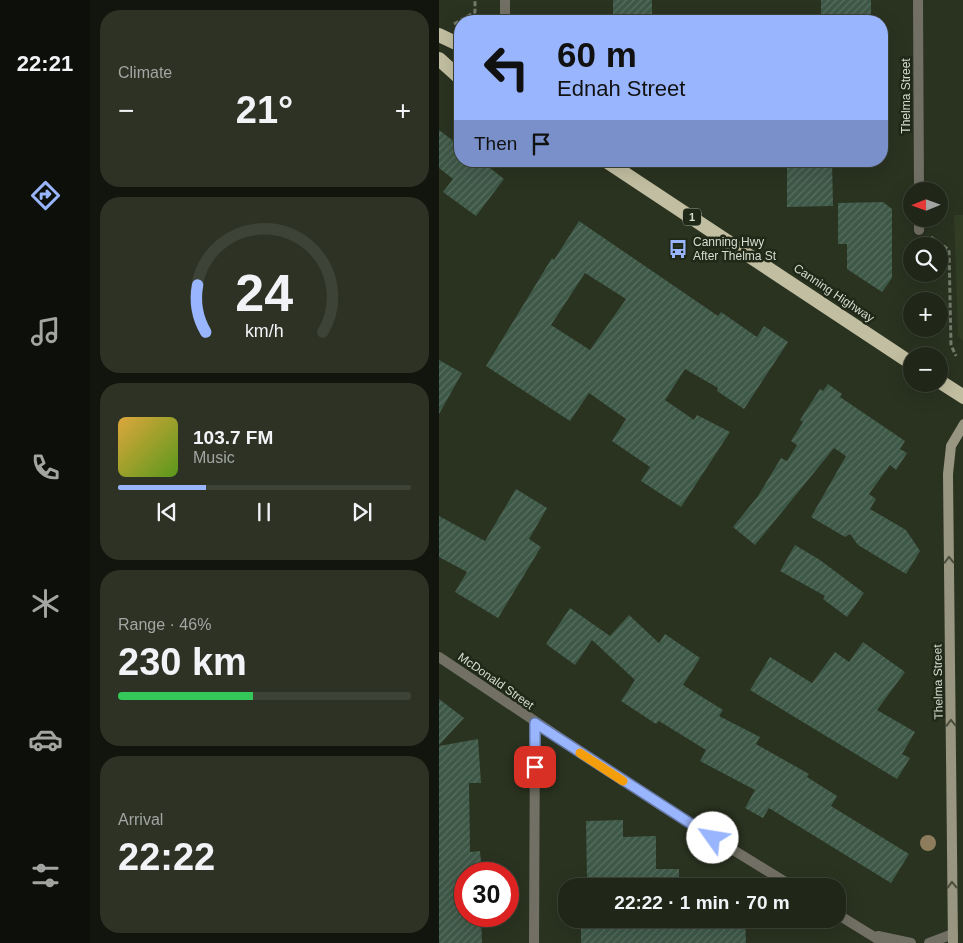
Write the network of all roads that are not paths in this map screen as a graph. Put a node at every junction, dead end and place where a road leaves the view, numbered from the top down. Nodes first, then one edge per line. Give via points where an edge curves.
1 (505, 0) edge
2 (917, 0) edge
3 (505, 15) edge
4 (439, 35) edge
5 (454, 41) edge
6 (439, 60) edge
7 (454, 73) edge
8 (616, 167) edge
9 (919, 182) edge
10 (903, 358) edge
11 (948, 387) edge
12 (963, 397) edge
13 (963, 424) edge
14 (439, 656) edge
15 (535, 723) junction
16 (779, 878) edge
17 (846, 920) edge
18 (867, 933) junction
19 (953, 938) edge
20 (534, 943) edge
21 (884, 943) edge
22 (911, 943) edge
23 (929, 943) edge

1 - 3 street
2 - 9 street, Thelma Street
4 - 5 highway
6 - 7 highway
8 - 10 highway, Canning Highway / 1
11 - 12 highway
19 -> 13 main road, Thelma Street via 947,474 951,446
14 - 15 street, McDonald Street
15 - 16 street, McDonald Street
15 - 20 street
17 - 18 street
18 - 21 street
18 - 22 street
19 - 23 street

